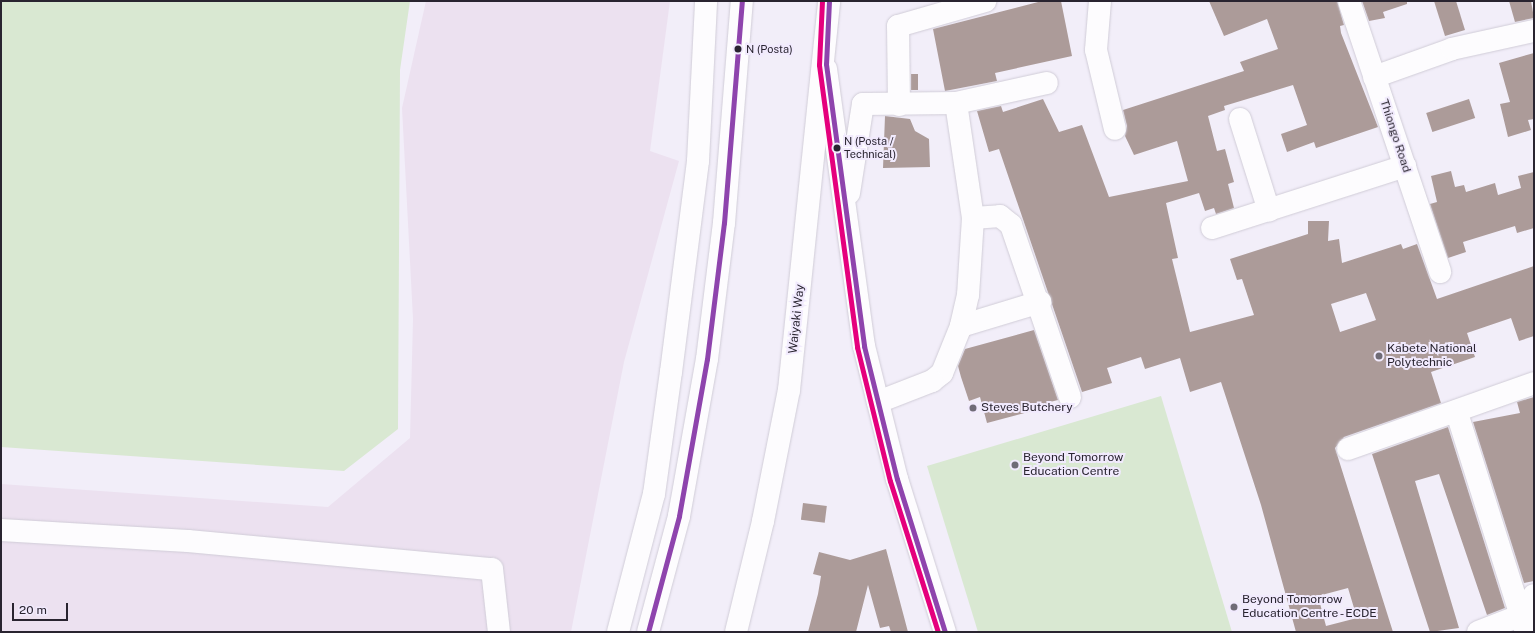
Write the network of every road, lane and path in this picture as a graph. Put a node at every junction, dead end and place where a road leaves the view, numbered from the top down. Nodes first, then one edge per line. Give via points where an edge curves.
1 (706, 1) edge
2 (742, 1) edge
3 (829, 1) edge
4 (985, 1) edge
5 (1349, 1) edge
6 (1106, 3) edge
7 (1534, 31) edge
8 (826, 64) junction
9 (1374, 77) junction
10 (1047, 83) dead end
11 (956, 103) junction
12 (898, 105) junction
13 (1240, 119) dead end
14 (1115, 129) dead end
15 (1405, 166) junction
16 (1269, 212) junction
17 (846, 216) junction
18 (973, 218) junction
19 (1212, 228) dead end
20 (1440, 272) dead end
21 (1040, 302) junction
22 (961, 326) junction
23 (1534, 383) edge
24 (1070, 397) dead end
25 (878, 402) junction
26 (1457, 413) junction
27 (1348, 449) dead end
28 (1, 530) edge
29 (1534, 595) edge
30 (1524, 624) edge
31 (499, 632) edge
32 (618, 632) edge
33 (648, 632) edge
34 (736, 632) edge
35 (945, 632) edge
36 (1478, 632) edge

1 - 32 main road via 698,161 672,372 654,494
2 - 33 main road via 724,223 707,359 679,516
3 - 8 main road, Waiyaki Way
4 - 12 main road via 898,26
5 - 9 main road, Thiongo Road
6 - 14 main road via 1096,50
7 - 9 main road via 1452,49
8 - 17 main road
8 - 34 main road, Waiyaki Way via 789,390 763,521
9 - 15 main road, Thiongo Road
10 - 11 main road
11 - 12 main road
11 - 18 main road
12 - 17 main road via 863,104
13 - 16 main road
15 - 16 main road
15 - 20 main road, Thiongo Road
16 - 19 main road
17 - 25 main road via 855,296
18 - 21 main road via 1000,216 1009,221
18 - 22 main road via 968,295
21 - 22 main road
21 - 24 main road
22 - 25 main road via 942,373 932,381
23 - 26 main road
25 - 35 main road via 897,479
26 - 27 main road
26 - 30 main road
28 - 31 main road via 188,541 492,569
29 - 30 main road
30 - 36 main road

